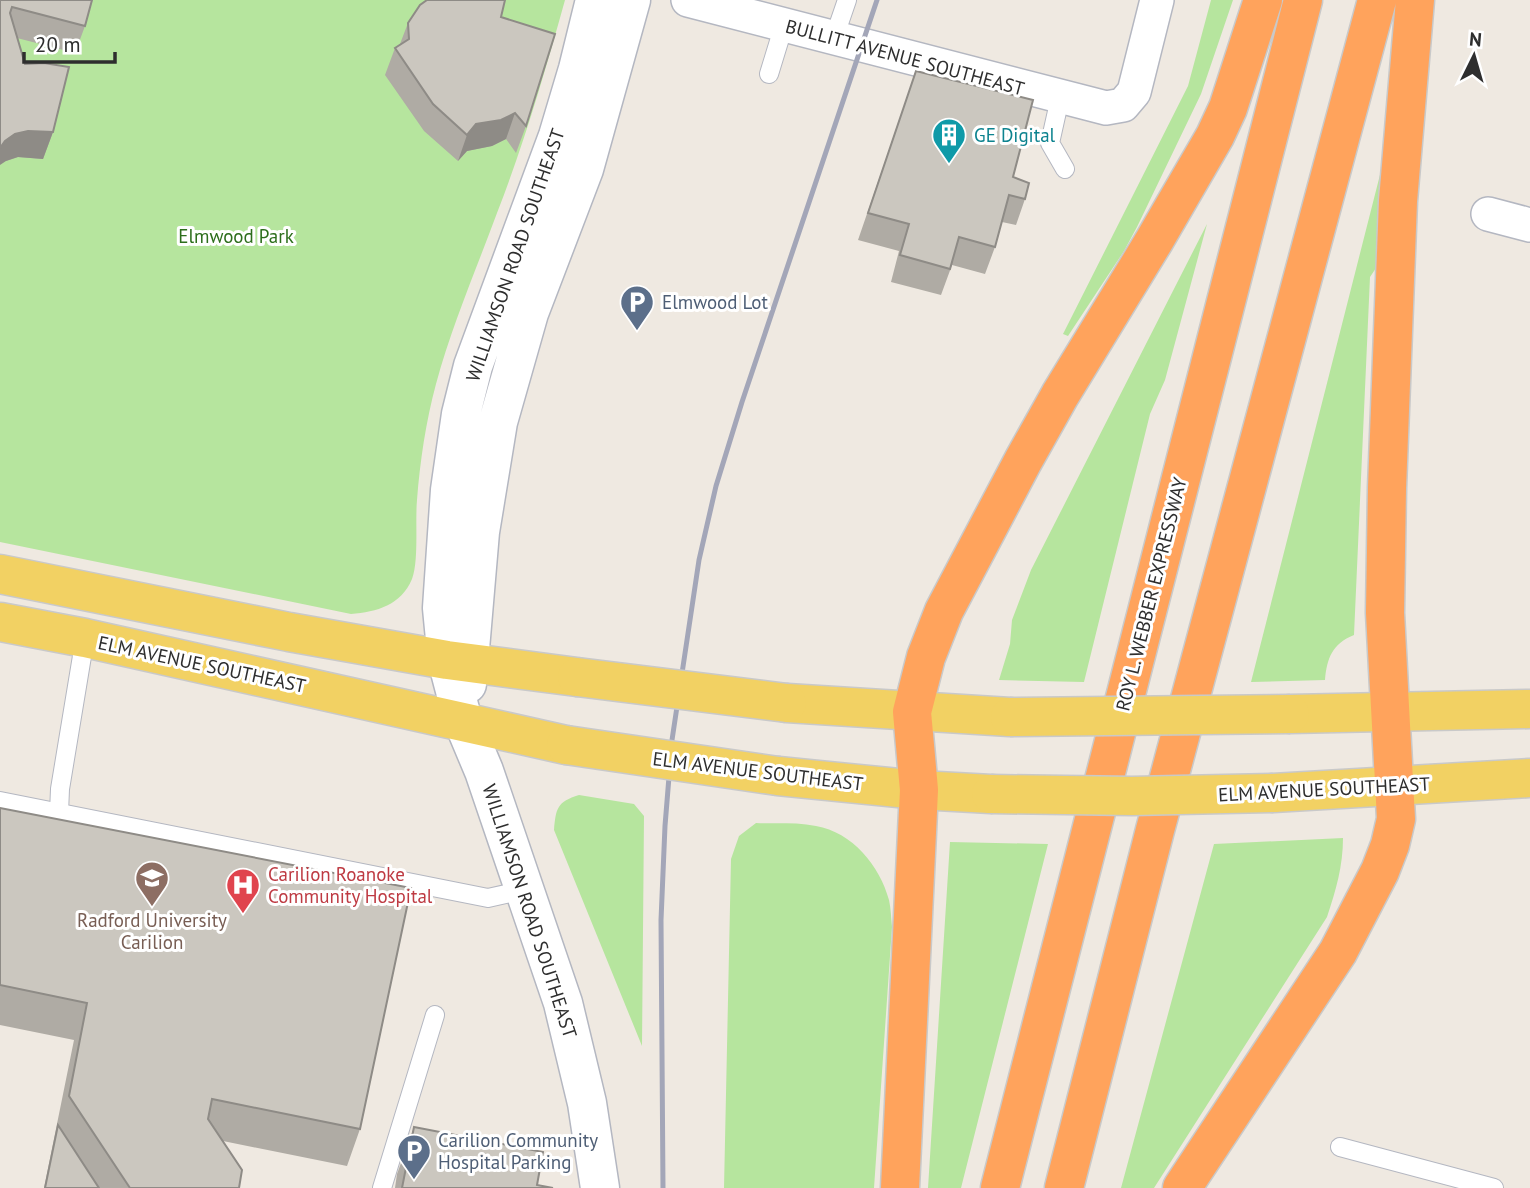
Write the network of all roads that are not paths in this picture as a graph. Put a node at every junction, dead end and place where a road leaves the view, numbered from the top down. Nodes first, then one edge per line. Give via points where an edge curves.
1 (595, 0) edge
2 (631, 0) edge
3 (688, 0) edge
4 (847, 0) edge
5 (1157, 0) edge
6 (1262, 0) edge
7 (1303, 0) edge
8 (1377, 0) edge
9 (1415, 0) edge
10 (784, 24) junction
11 (834, 38) junction
12 (769, 74) dead end
13 (1060, 99) junction
14 (1065, 169) dead end
15 (1488, 214) dead end
16 (1530, 225) edge
17 (0, 573) edge
18 (0, 622) edge
19 (85, 638) junction
20 (458, 661) junction
21 (1530, 709) edge
22 (912, 712) junction
23 (1392, 713) junction
24 (463, 721) junction
25 (1530, 778) edge
26 (1396, 787) junction
27 (919, 790) junction
28 (0, 802) edge
29 (59, 813) junction
30 (524, 890) junction
31 (435, 1015) dead end
32 (1340, 1147) dead end
33 (382, 1188) edge
34 (600, 1188) edge
35 (900, 1188) edge
36 (1000, 1188) edge
37 (1064, 1188) edge
38 (1182, 1188) edge
39 (1494, 1188) edge

1 - 20 main road, WILLIAMSON ROAD SOUTHEAST via 558,136 485,330 461,414 450,490 442,615
2 - 20 main road, WILLIAMSON ROAD SOUTHEAST via 584,169 529,313 498,422
3 - 10 street, BULLITT AVENUE SOUTHEAST
4 - 11 lane
5 - 13 street, BULLITT AVENUE SOUTHEAST via 1134,92 1123,105 1096,108
6 - 22 highway via 1228,108 1060,395 944,611
7 - 36 highway, ROY L. WEBBER EXPRESSWAY
8 - 37 highway via 1154,830
9 - 23 highway via 1398,201 1387,488 1385,613
10 - 11 street, BULLITT AVENUE SOUTHEAST
10 - 12 lane
11 - 13 street, BULLITT AVENUE SOUTHEAST
13 - 14 lane via 1050,143
15 - 16 street
17 - 20 main road
18 - 19 main road, ELM AVENUE SOUTHEAST
19 - 24 main road, ELM AVENUE SOUTHEAST
19 - 29 lane
20 - 22 main road, bridge via 787,703
20 - 24 main road, WILLIAMSON ROAD SOUTHEAST
21 - 23 main road
22 - 23 main road, bridge via 1010,716
22 - 27 highway
23 - 26 highway
24 - 27 main road, ELM AVENUE SOUTHEAST, bridge via 566,746 778,776
24 - 30 main road, WILLIAMSON ROAD SOUTHEAST
25 - 26 main road, ELM AVENUE SOUTHEAST
26 - 27 main road, ELM AVENUE SOUTHEAST, bridge via 1132,796
26 - 38 highway via 1390,845 1367,898 1338,952
27 - 35 highway
28 - 29 lane
29 - 30 lane via 488,898
30 - 34 main road, WILLIAMSON ROAD SOUTHEAST via 573,1042
31 - 33 lane
32 - 39 lane

